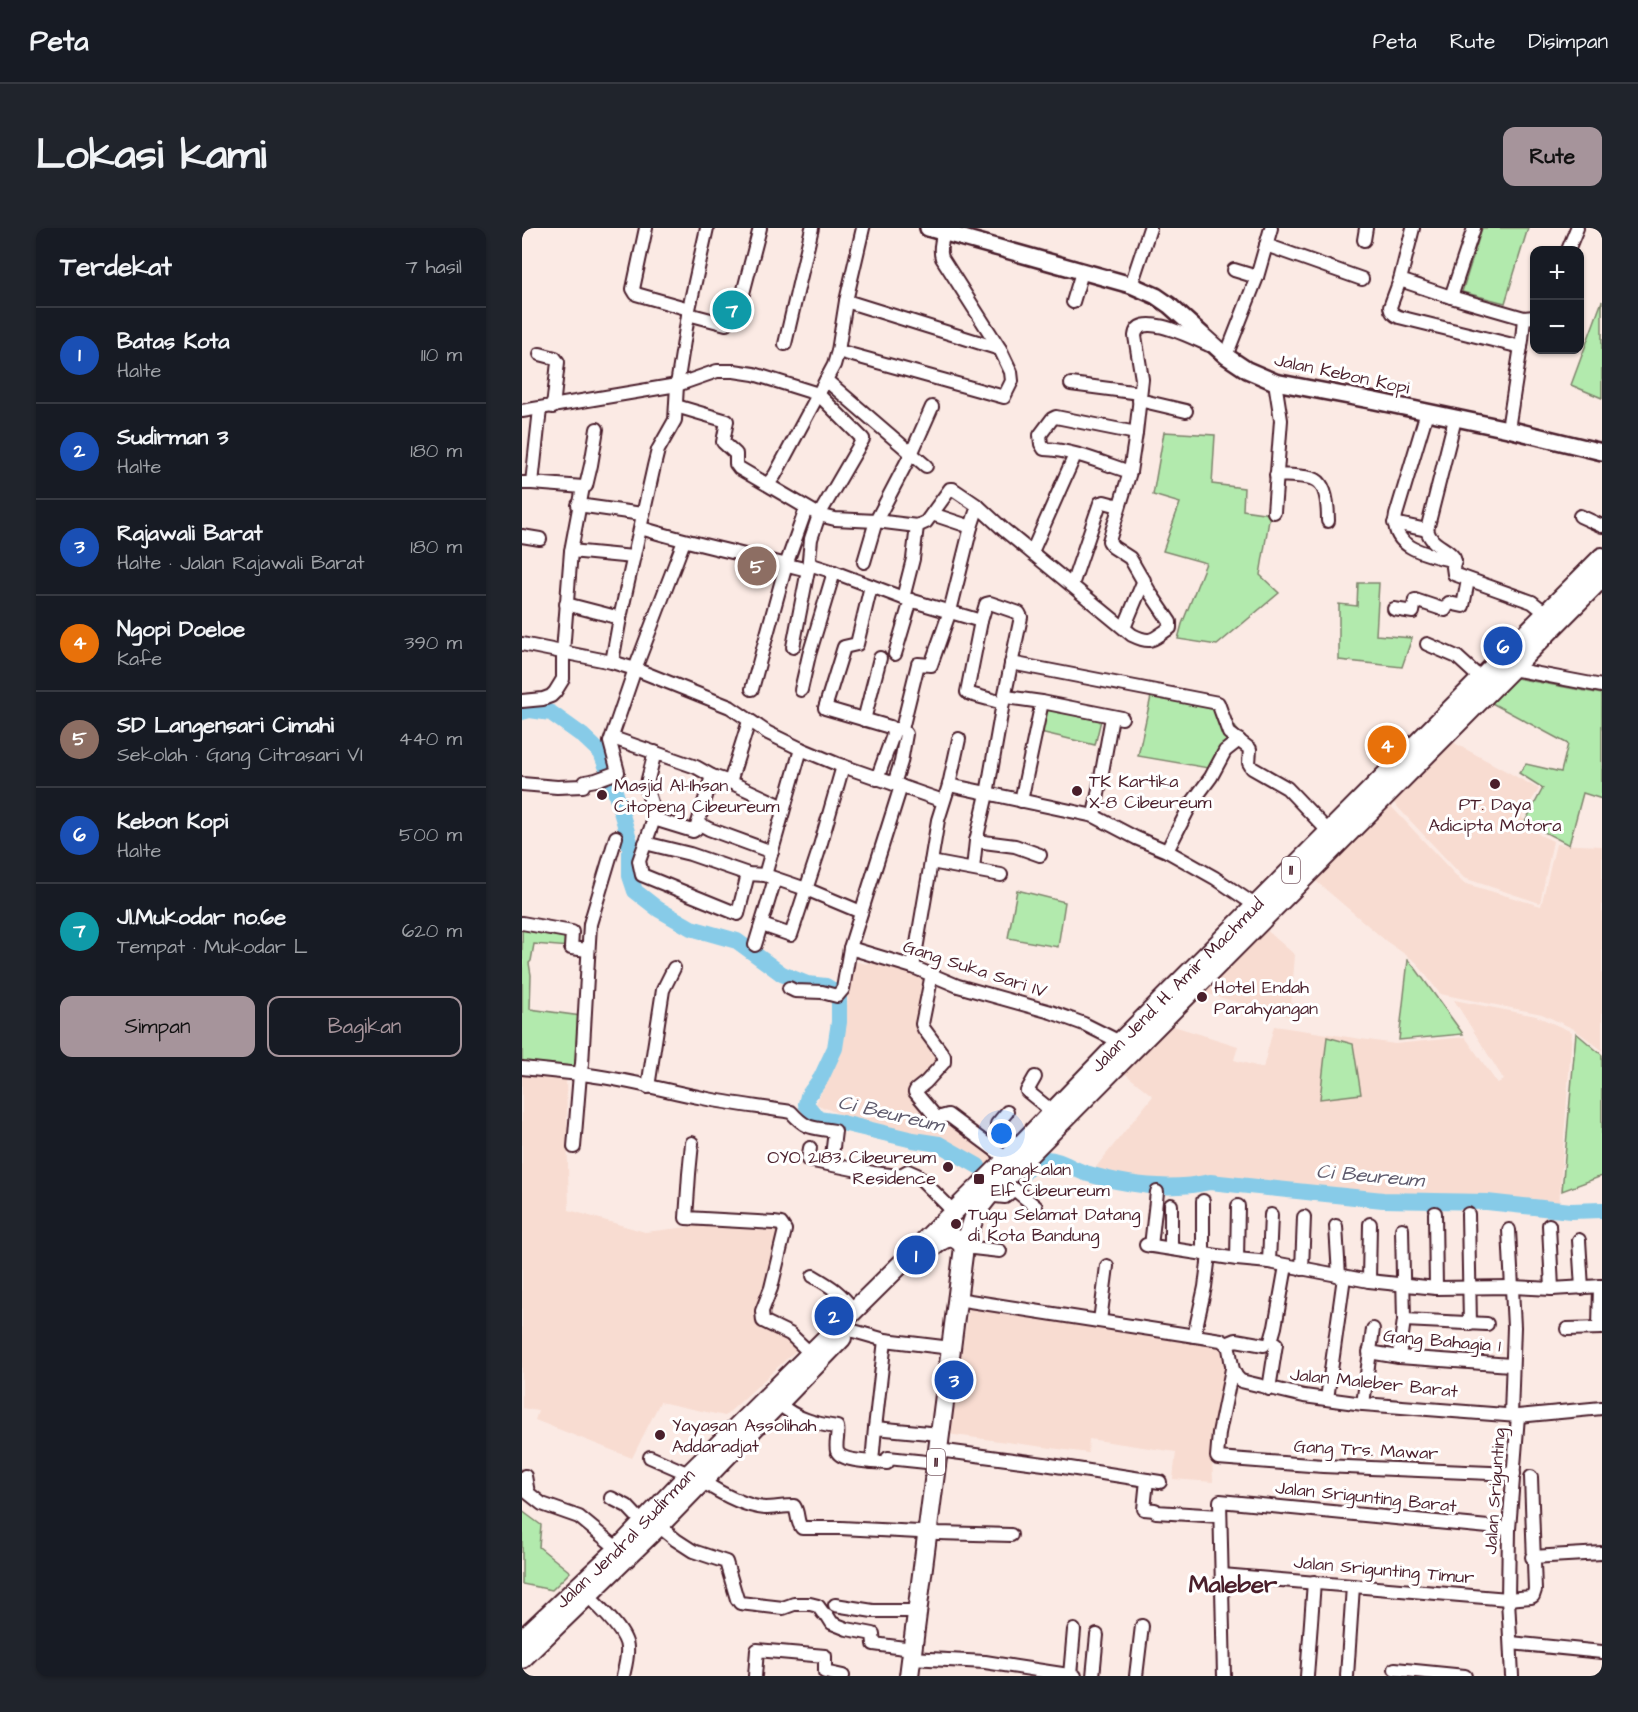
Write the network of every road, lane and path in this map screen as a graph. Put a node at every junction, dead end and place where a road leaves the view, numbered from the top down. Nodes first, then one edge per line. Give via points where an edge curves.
1 (646, 228) edge
2 (705, 228) edge
3 (760, 228) edge
4 (812, 228) edge
5 (863, 228) edge
6 (928, 228) edge
7 (1150, 228) edge
8 (1271, 228) edge
9 (1413, 228) edge
10 (1474, 228) edge
11 (1574, 229) edge
12 (945, 230) edge
13 (1266, 245) junction
14 (1569, 246) edge
15 (1234, 270) dead end
16 (1082, 272) junction
17 (1257, 277) junction
18 (1362, 279) dead end
19 (1400, 280) junction
20 (1131, 285) junction
21 (1451, 297) junction
22 (741, 301) dead end
23 (846, 301) junction
24 (1073, 302) dead end
25 (689, 311) junction
26 (1529, 317) edge
27 (726, 324) dead end
28 (785, 344) dead end
29 (1521, 347) junction
30 (1000, 349) junction
31 (838, 351) junction
32 (1222, 352) junction
33 (540, 354) dead end
34 (826, 380) junction
35 (1275, 382) junction
36 (677, 384) junction
37 (1071, 384) dead end
38 (818, 394) junction
39 (1139, 396) junction
40 (676, 406) junction
41 (932, 407) dead end
42 (546, 408) junction
43 (522, 411) edge
44 (1186, 411) dead end
45 (1426, 412) junction
46 (870, 418) junction
47 (1455, 419) junction
48 (597, 429) dead end
49 (1508, 429) junction
50 (1136, 433) junction
51 (863, 439) junction
52 (912, 452) junction
53 (1602, 452) edge
54 (1075, 455) junction
55 (926, 466) dead end
56 (1130, 472) junction
57 (1276, 476) junction
58 (527, 483) edge
59 (768, 484) junction
60 (583, 487) junction
61 (578, 505) junction
62 (978, 506) junction
63 (1119, 506) junction
64 (806, 509) junction
65 (1274, 512) dead end
66 (642, 514) junction
67 (932, 514) junction
68 (819, 515) junction
69 (1580, 516) dead end
70 (1395, 519) junction
71 (876, 521) junction
72 (1328, 521) dead end
73 (917, 526) junction
74 (1602, 526) edge
75 (971, 527) junction
76 (641, 528) junction
77 (1427, 530) junction
78 (522, 536) edge
79 (540, 539) dead end
80 (684, 541) junction
81 (571, 550) junction
82 (1032, 552) junction
83 (633, 557) junction
84 (1602, 557) edge
85 (1455, 561) junction
86 (864, 562) dead end
87 (786, 565) junction
88 (809, 567) junction
89 (834, 572) junction
90 (1602, 578) edge
91 (1144, 580) junction
92 (1468, 580) junction
93 (1072, 585) junction
94 (871, 586) junction
95 (907, 599) junction
96 (566, 604) junction
97 (1394, 609) dead end
98 (950, 611) junction
99 (1546, 613) junction
100 (620, 618) junction
101 (981, 621) junction
102 (1124, 628) junction
103 (522, 644) edge
104 (1427, 644) dead end
105 (793, 647) dead end
106 (563, 652) junction
107 (895, 654) dead end
108 (880, 658) dead end
109 (612, 662) junction
110 (1011, 663) junction
111 (635, 669) junction
112 (1512, 669) junction
113 (1481, 679) junction
114 (1602, 686) edge
115 (752, 689) dead end
116 (801, 690) dead end
117 (1004, 700) junction
118 (522, 701) edge
119 (1042, 702) junction
120 (864, 720) junction
121 (749, 721) junction
122 (897, 729) junction
123 (613, 738) junction
124 (959, 739) dead end
125 (1239, 740) junction
126 (801, 749) junction
127 (655, 753) junction
128 (843, 766) junction
129 (712, 776) junction
130 (877, 779) junction
131 (730, 782) junction
132 (522, 784) edge
133 (898, 785) junction
134 (949, 785) junction
135 (987, 794) junction
136 (943, 801) junction
137 (1022, 801) junction
138 (784, 807) junction
139 (1094, 816) junction
140 (654, 819) junction
141 (698, 824) junction
142 (1329, 832) junction
143 (616, 837) dead end
144 (976, 841) junction
145 (645, 843) junction
146 (1167, 851) junction
147 (772, 852) junction
148 (1040, 855) dead end
149 (931, 861) junction
150 (973, 869) junction
151 (748, 874) junction
152 (1001, 875) dead end
153 (770, 877) junction
154 (806, 889) junction
155 (1262, 910) junction
156 (861, 912) junction
157 (522, 923) edge
158 (762, 925) junction
159 (755, 945) dead end
160 (850, 948) junction
161 (588, 950) junction
162 (913, 967) junction
163 (674, 968) dead end
164 (932, 974) junction
165 (789, 988) dead end
166 (1120, 1042) junction
167 (522, 1068) edge
168 (580, 1074) junction
169 (1035, 1077) dead end
170 (648, 1087) junction
171 (1007, 1112) dead end
172 (1053, 1112) junction
173 (692, 1143) dead end
174 (574, 1147) dead end
175 (810, 1148) dead end
176 (1013, 1153) junction
177 (831, 1164) junction
178 (986, 1192) junction
179 (1157, 1192) dead end
180 (1203, 1201) dead end
181 (1171, 1205) dead end
182 (1238, 1206) dead end
183 (1036, 1207) dead end
184 (953, 1211) junction
185 (1435, 1213) dead end
186 (1468, 1214) dead end
187 (1271, 1215) dead end
188 (1304, 1217) dead end
189 (1370, 1224) dead end
190 (1550, 1225) dead end
191 (1336, 1226) dead end
192 (1402, 1229) dead end
193 (1509, 1230) dead end
194 (1580, 1240) dead end
195 (964, 1247) junction
196 (1171, 1248) junction
197 (1000, 1251) dead end
198 (1206, 1255) junction
199 (1237, 1259) junction
200 (1269, 1262) junction
201 (1107, 1266) dead end
202 (1286, 1266) junction
203 (1302, 1269) junction
204 (813, 1276) dead end
205 (1341, 1276) junction
206 (1369, 1281) junction
207 (1403, 1285) junction
208 (1601, 1286) edge
209 (1512, 1287) junction
210 (1436, 1288) junction
211 (1470, 1288) junction
212 (1582, 1288) junction
213 (1552, 1289) junction
214 (957, 1299) junction
215 (853, 1310) junction
216 (1404, 1320) junction
217 (1100, 1321) junction
218 (1470, 1324) junction
219 (1487, 1324) dead end
220 (1600, 1328) edge
221 (1373, 1329) dead end
222 (1567, 1329) dead end
223 (850, 1330) junction
224 (1194, 1336) junction
225 (885, 1340) junction
226 (1227, 1344) junction
227 (1264, 1345) dead end
228 (951, 1348) junction
229 (1369, 1352) junction
230 (810, 1353) junction
231 (1399, 1357) junction
232 (1512, 1365) junction
233 (1232, 1369) junction
234 (791, 1382) junction
235 (1269, 1389) junction
236 (1327, 1399) junction
237 (779, 1404) junction
238 (1363, 1404) junction
239 (1602, 1408) edge
240 (1515, 1415) junction
241 (875, 1428) junction
242 (938, 1449) junction
243 (650, 1457) dead end
244 (872, 1462) junction
245 (1514, 1474) junction
246 (525, 1476) dead end
247 (1531, 1477) dead end
248 (696, 1478) junction
249 (1147, 1480) junction
250 (1160, 1482) dead end
251 (611, 1498) dead end
252 (1220, 1516) junction
253 (651, 1524) junction
254 (1509, 1529) junction
255 (927, 1533) junction
256 (1011, 1535) dead end
257 (618, 1549) junction
258 (1602, 1553) edge
259 (1532, 1557) junction
260 (1222, 1575) junction
261 (1314, 1582) junction
262 (1353, 1586) junction
263 (583, 1592) junction
264 (1508, 1599) junction
265 (835, 1605) dead end
266 (917, 1611) junction
267 (1142, 1626) dead end
268 (1074, 1630) dead end
269 (1097, 1635) dead end
270 (529, 1638) edge
271 (1511, 1642) junction
272 (1602, 1652) edge
273 (522, 1659) edge
274 (910, 1661) edge
275 (1395, 1669) dead end
276 (623, 1676) edge
277 (755, 1676) edge
278 (843, 1676) edge
279 (1072, 1676) edge
280 (1093, 1676) edge
281 (1136, 1676) edge
282 (1224, 1676) edge
283 (1307, 1676) edge
284 (1347, 1676) edge
285 (1465, 1676) edge
286 (1512, 1676) edge

1 - 25 street via 633,290
2 - 25 street
3 - 22 street
4 - 28 street
5 - 23 street
6 - 12 main road, Jalan Kebon Kopi
7 - 20 street
8 - 13 street
9 - 19 street
10 - 21 street
11 - 14 street
12 - 16 main road, Jalan Kebon Kopi
12 - 30 street via 942,258
13 - 17 street
13 - 18 street
15 - 17 street
16 - 20 main road, Jalan Kebon Kopi
16 - 24 street
17 - 32 street
19 - 21 street
19 - 29 street via 1390,307 1390,312 1399,318
20 - 32 main road, Jalan Kebon Kopi via 1169,305
21 - 26 street
23 - 30 street
23 - 31 street
25 - 27 street
25 - 36 street
26 - 29 street
29 - 49 street
30 - 31 street via 1012,376 1004,397
31 - 34 street
32 - 35 main road, Jalan Kebon Kopi via 1247,370
32 - 39 street via 1174,329 1140,326 1135,336 1142,379
33 - 42 street via 555,357 558,362
34 - 38 street
34 - 46 street
35 - 45 main road, Jalan Kebon Kopi
35 - 57 street via 1281,420
36 - 38 street via 717,371 734,371
36 - 40 street
36 - 42 street
37 - 39 street
38 - 51 street
38 - 59 street
39 - 44 street
39 - 50 street
40 - 59 street via 727,422 723,442 736,454 736,464
40 - 66 street via 674,423 658,450
41 - 52 street
42 - 43 street
42 - 58 street
45 - 47 main road, Jalan Kebon Kopi
45 - 70 street
46 - 51 street
46 - 52 street
47 - 49 main road, Jalan Kebon Kopi
47 - 77 street
48 - 60 street
49 - 53 main road, Jalan Kebon Kopi
50 - 54 street via 1052,418 1040,435 1042,448
50 - 56 street
51 - 68 street
52 - 55 street
52 - 71 street
54 - 56 street
54 - 82 street
56 - 63 street
57 - 65 street
57 - 72 street via 1316,480 1328,504
58 - 60 street
59 - 64 street
60 - 61 street
61 - 66 street
61 - 81 street
62 - 67 street via 951,489
62 - 75 street
62 - 82 street
63 - 91 street via 1110,544 1127,554
63 - 93 street via 1100,503
64 - 68 street
64 - 87 street
66 - 76 street
67 - 73 street
67 - 75 street
68 - 71 street
68 - 88 street via 811,540
69 - 74 street
70 - 77 street
70 - 85 street via 1396,533 1415,551
71 - 73 street
71 - 86 street
73 - 95 street
75 - 98 street
76 - 80 street
76 - 83 street
77 - 85 street via 1438,547
78 - 79 street
80 - 87 street
80 - 111 street
81 - 83 street
81 - 96 street
82 - 93 street
83 - 100 street
84 - 99 highway, Jalan Jend. H. Amir Machmud / 11
85 - 92 street via 1454,574
87 - 88 street
87 - 115 street
88 - 89 street
88 - 105 street
89 - 94 street
89 - 116 street
90 - 112 highway, Jalan Jend. H. Amir Machmud / 11
91 - 102 street
91 - 102 street via 1170,628 1150,641
92 - 97 street via 1463,606 1449,603 1445,610 1414,600 1413,612
92 - 99 street via 1532,602
93 - 102 street
94 - 95 street
94 - 120 street via 857,644 844,647 825,708
95 - 98 street
95 - 107 street
96 - 100 street
96 - 106 street
98 - 101 street
98 - 122 street via 931,665 918,664
99 - 113 highway, Jalan Jend. H. Amir Machmud / 11
100 - 109 street
101 - 110 street via 986,604 990,603 1021,614
101 - 117 street via 967,692
103 - 106 street
104 - 113 street via 1457,657
106 - 109 street
106 - 118 street via 563,679 555,692 543,699
108 - 120 street
109 - 111 street
110 - 117 street
110 - 125 street via 1216,702 1227,729
111 - 121 street via 730,706
111 - 123 street
112 - 114 street
112 - 155 highway, Jalan Jend. H. Amir Machmud / 11
113 - 142 highway, Jalan Jend. H. Amir Machmud / 11
117 - 119 street
117 - 135 street
119 - 137 street
119 - 139 street via 1117,717
120 - 122 street
121 - 126 street
121 - 131 street
122 - 130 street
122 - 133 street via 906,734
123 - 127 street
123 - 132 street via 610,742 618,772 583,786
124 - 134 street
125 - 142 street via 1250,748 1252,768 1287,788
125 - 146 street via 1225,750
126 - 128 street
126 - 138 street
127 - 129 street
127 - 140 street via 646,787
128 - 130 street
128 - 154 street
129 - 131 street
129 - 141 street
130 - 133 street
131 - 138 street
133 - 136 street
133 - 156 street
134 - 135 street
134 - 136 street
135 - 137 street
135 - 144 street
136 - 149 street
137 - 139 street
138 - 147 street
139 - 146 street
140 - 141 street via 693,831
140 - 145 street
141 - 147 street
142 - 155 highway, Jalan Jend. H. Amir Machmud / 11
143 - 161 street via 590,924
144 - 148 street via 1015,846
144 - 150 street
145 - 151 street
145 - 151 street via 639,861 642,875 738,914
146 - 155 street
147 - 153 street
149 - 150 street
149 - 162 street
150 - 152 street
151 - 153 street
153 - 154 street
153 - 158 street
154 - 156 street
154 - 158 street via 791,935
155 - 166 highway, Jalan Jend. H. Amir Machmud / 11
155 - 178 highway, Jalan Jend. H. Amir Machmud / 11
156 - 160 street
157 - 161 street via 572,932 571,948
158 - 159 street
160 - 162 street, Gang Suka Sari IV
160 - 165 street via 840,993
161 - 168 street
162 - 164 street, Gang Suka Sari IV
163 - 170 street via 663,988
164 - 166 street, Gang Suka Sari IV via 958,986 1051,1012
164 - 176 street via 922,1024 944,1056 944,1062 915,1092 936,1117 948,1114
166 - 172 highway, Jalan Jend. H. Amir Machmud / 11
167 - 168 street
168 - 170 street
168 - 174 street
169 - 172 street via 1027,1091
170 - 177 street via 790,1112 809,1128 836,1132
171 - 176 street via 997,1127
172 - 176 highway, Jalan Jend. H. Amir Machmud / 11
173 - 230 street via 686,1217 783,1226 780,1253 762,1317 790,1334
175 - 177 street via 808,1160
176 - 178 highway, Jalan Jend. H. Amir Machmud / 11
177 - 184 street via 899,1176 911,1172
178 - 183 street via 1005,1197 1014,1189
178 - 184 highway, Jalan Jendral Sudirman / 11
178 - 195 highway, 11
179 - 196 street via 1149,1245
180 - 198 street
181 - 196 street
182 - 199 street
184 - 215 highway, Jalan Jendral Sudirman / 11
185 - 210 street
186 - 211 street
187 - 200 street
188 - 203 street
189 - 206 street
190 - 213 street
191 - 205 street
192 - 207 street
193 - 209 street, Jalan Srigunting
194 - 212 street
195 - 197 street
195 - 214 highway, 11
195 - 223 highway, Jalan Jendral Sudirman / 11 via 951,1238 938,1243
196 - 198 street
198 - 199 street
198 - 224 street via 1205,1287
199 - 200 street
200 - 202 street
201 - 217 street
202 - 203 street
202 - 235 street via 1271,1341 1276,1344
203 - 205 street
204 - 215 street via 846,1299
205 - 206 street
205 - 236 street
206 - 207 street
207 - 210 street
207 - 216 street
208 - 212 street
208 - 220 street
209 - 211 street
209 - 213 street
209 - 232 street, Jalan Srigunting
210 - 211 street
211 - 218 street
212 - 213 street
214 - 217 street
214 - 228 highway, 11
215 - 230 highway, Jalan Jendral Sudirman / 11
216 - 218 street
216 - 231 street
217 - 224 street
218 - 219 street
220 - 222 street
221 - 229 street
223 - 225 street
223 - 234 highway, Jalan Jendral Sudirman / 11
224 - 226 street
225 - 228 street
225 - 241 street
226 - 227 street via 1236,1340
226 - 233 street
228 - 242 highway, 11
229 - 231 street, Gang Bahagia 1
229 - 238 street
230 - 234 highway, Jalan Jendral Sudirman / 11
231 - 232 street, Gang Bahagia 1
232 - 240 street, Jalan Srigunting
233 - 235 street, Jalan Maleber Barat via 1241,1381
233 - 245 street, Gang Trs. Mawar via 1217,1457
234 - 237 highway, Jalan Jendral Sudirman / 11
234 - 248 highway, Jalan Jendral Sudirman / 11
235 - 236 street, Jalan Maleber Barat
236 - 238 street, Jalan Maleber Barat
237 - 244 street via 809,1422 837,1427 836,1448 841,1457
237 - 248 highway, Jalan Jendral Sudirman / 11
238 - 240 street, Jalan Maleber Barat
239 - 240 street, Jalan Maleber Barat
240 - 245 street, Jalan Srigunting
241 - 242 street
241 - 244 street
242 - 244 street via 888,1458 887,1463
242 - 249 street
242 - 255 highway, 11
243 - 248 street
245 - 254 street, Jalan Srigunting
246 - 257 street via 528,1493 539,1502 579,1517
247 - 259 street
248 - 253 highway, Jalan Jendral Sudirman / 11
248 - 255 street via 754,1506 794,1506 800,1527 808,1529
249 - 250 street
249 - 252 street via 1144,1509
251 - 253 street
252 - 254 street, Jalan Srigunting Barat via 1220,1501
252 - 260 street
253 - 257 highway, Jalan Jendral Sudirman / 11
253 - 263 highway, Jalan Jendral Sudirman / 11
253 - 274 street via 693,1551 726,1562 740,1603 783,1608 818,1606 832,1623 873,1634 874,1644
254 - 264 street, Jalan Srigunting
255 - 256 street
255 - 266 highway, 11
257 - 263 highway, Jalan Jendral Sudirman / 11
258 - 259 street
259 - 264 street via 1533,1596
260 - 261 street, Jalan Srigunting Timur
260 - 282 street
261 - 262 street, Jalan Srigunting Timur
261 - 283 street
262 - 264 street, Jalan Srigunting Timur
262 - 284 street
263 - 270 highway, Jalan Jendral Sudirman / 11
263 - 276 street via 626,1642
264 - 271 street, Jalan Srigunting
265 - 266 street via 873,1611
266 - 274 highway, 11
267 - 281 street
268 - 279 street
269 - 280 street
270 - 273 highway, Jalan Jendral Sudirman / 11
271 - 272 street
271 - 286 street, Jalan Srigunting
274 - 279 street via 985,1662
275 - 285 street
277 - 278 street via 757,1650 825,1656 825,1672

